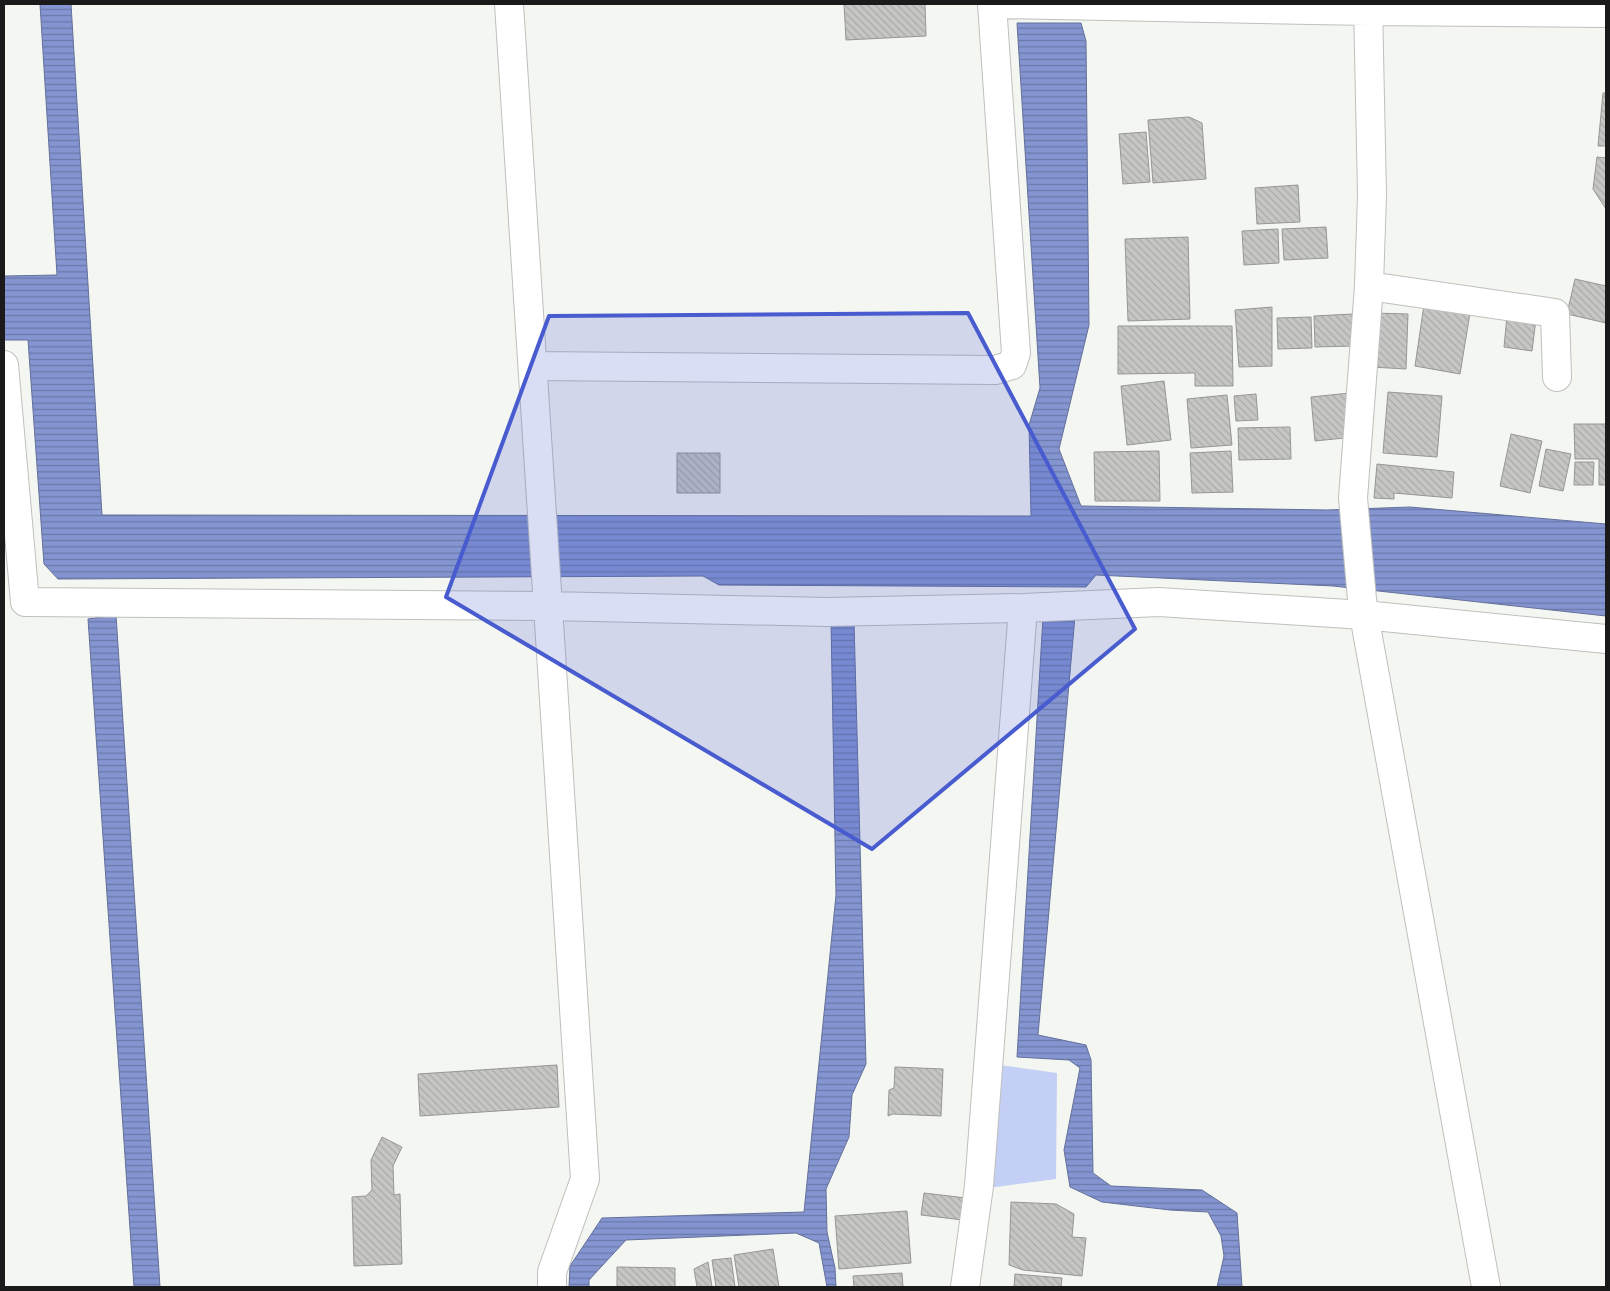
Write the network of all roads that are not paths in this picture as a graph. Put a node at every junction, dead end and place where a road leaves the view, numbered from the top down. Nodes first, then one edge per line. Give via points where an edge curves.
1 (509, 4) edge
2 (992, 4) edge
3 (998, 4) edge
4 (1368, 7) edge
5 (1606, 13) edge
6 (1369, 286) junction
7 (4, 365) edge
8 (533, 366) junction
9 (1557, 377) dead end
10 (548, 596) junction
11 (1363, 607) junction
12 (1023, 608) junction
13 (1606, 639) edge
14 (552, 1287) edge
15 (965, 1287) edge
16 (1486, 1287) edge

1 - 8 street
2 - 8 street via 1016,353 1012,365 995,370
3 - 4 street
4 - 5 street
4 - 6 street via 1372,195
6 - 9 street via 1555,312
6 - 11 street via 1353,498
7 - 10 street via 25,602
8 - 10 street
10 - 12 street via 826,612
10 - 14 street via 585,1179 552,1272
11 - 12 street via 1159,602
11 - 13 street
11 - 16 street
12 - 15 street via 979,1186

